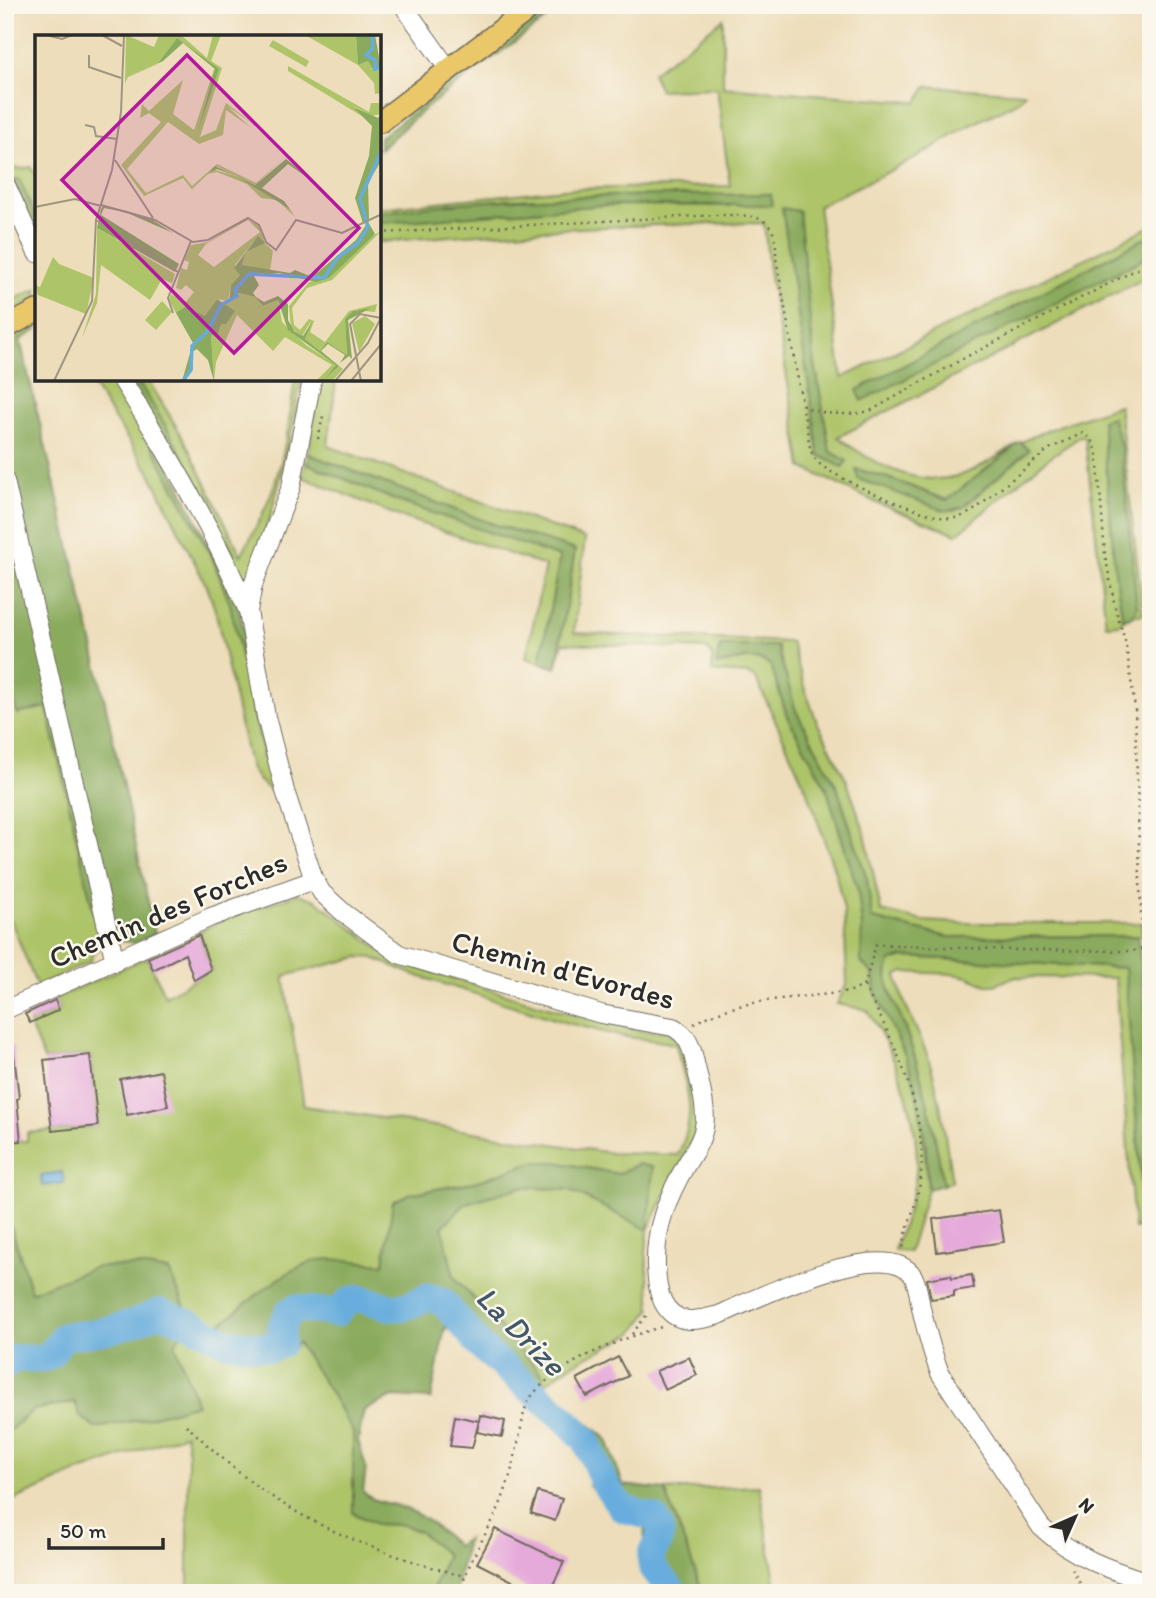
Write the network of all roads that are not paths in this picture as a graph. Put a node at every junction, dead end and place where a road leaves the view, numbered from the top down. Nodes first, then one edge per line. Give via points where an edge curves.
1 (403, 5) edge
2 (534, 5) edge
3 (449, 69) junction
4 (382, 120) edge
5 (5, 184) edge
6 (35, 249) edge
7 (35, 312) edge
8 (5, 328) edge
9 (123, 382) edge
10 (312, 382) edge
11 (5, 481) edge
12 (248, 611) junction
13 (314, 880) junction
14 (115, 962) junction
15 (5, 1010) edge
16 (1151, 1583) edge

1 - 3 street
2 - 3 main road
3 - 4 main road
5 - 6 street
7 - 8 main road
9 - 12 street, Chemin d'Evordes via 177,467
10 - 12 street, Chemin d'Evordes via 291,486 253,584
11 - 14 street
12 - 13 street, Chemin d'Evordes via 269,730
13 - 14 street, Chemin des Forches via 211,917
13 - 16 street, Chemin d'Evordes via 344,913 399,954 601,1014 681,1032 693,1054 705,1117 698,1146 661,1216 655,1245 658,1291 672,1314 687,1320 719,1315 821,1273 873,1263 909,1270 940,1373 1041,1527 1086,1560
14 - 15 street, Chemin des Forches

